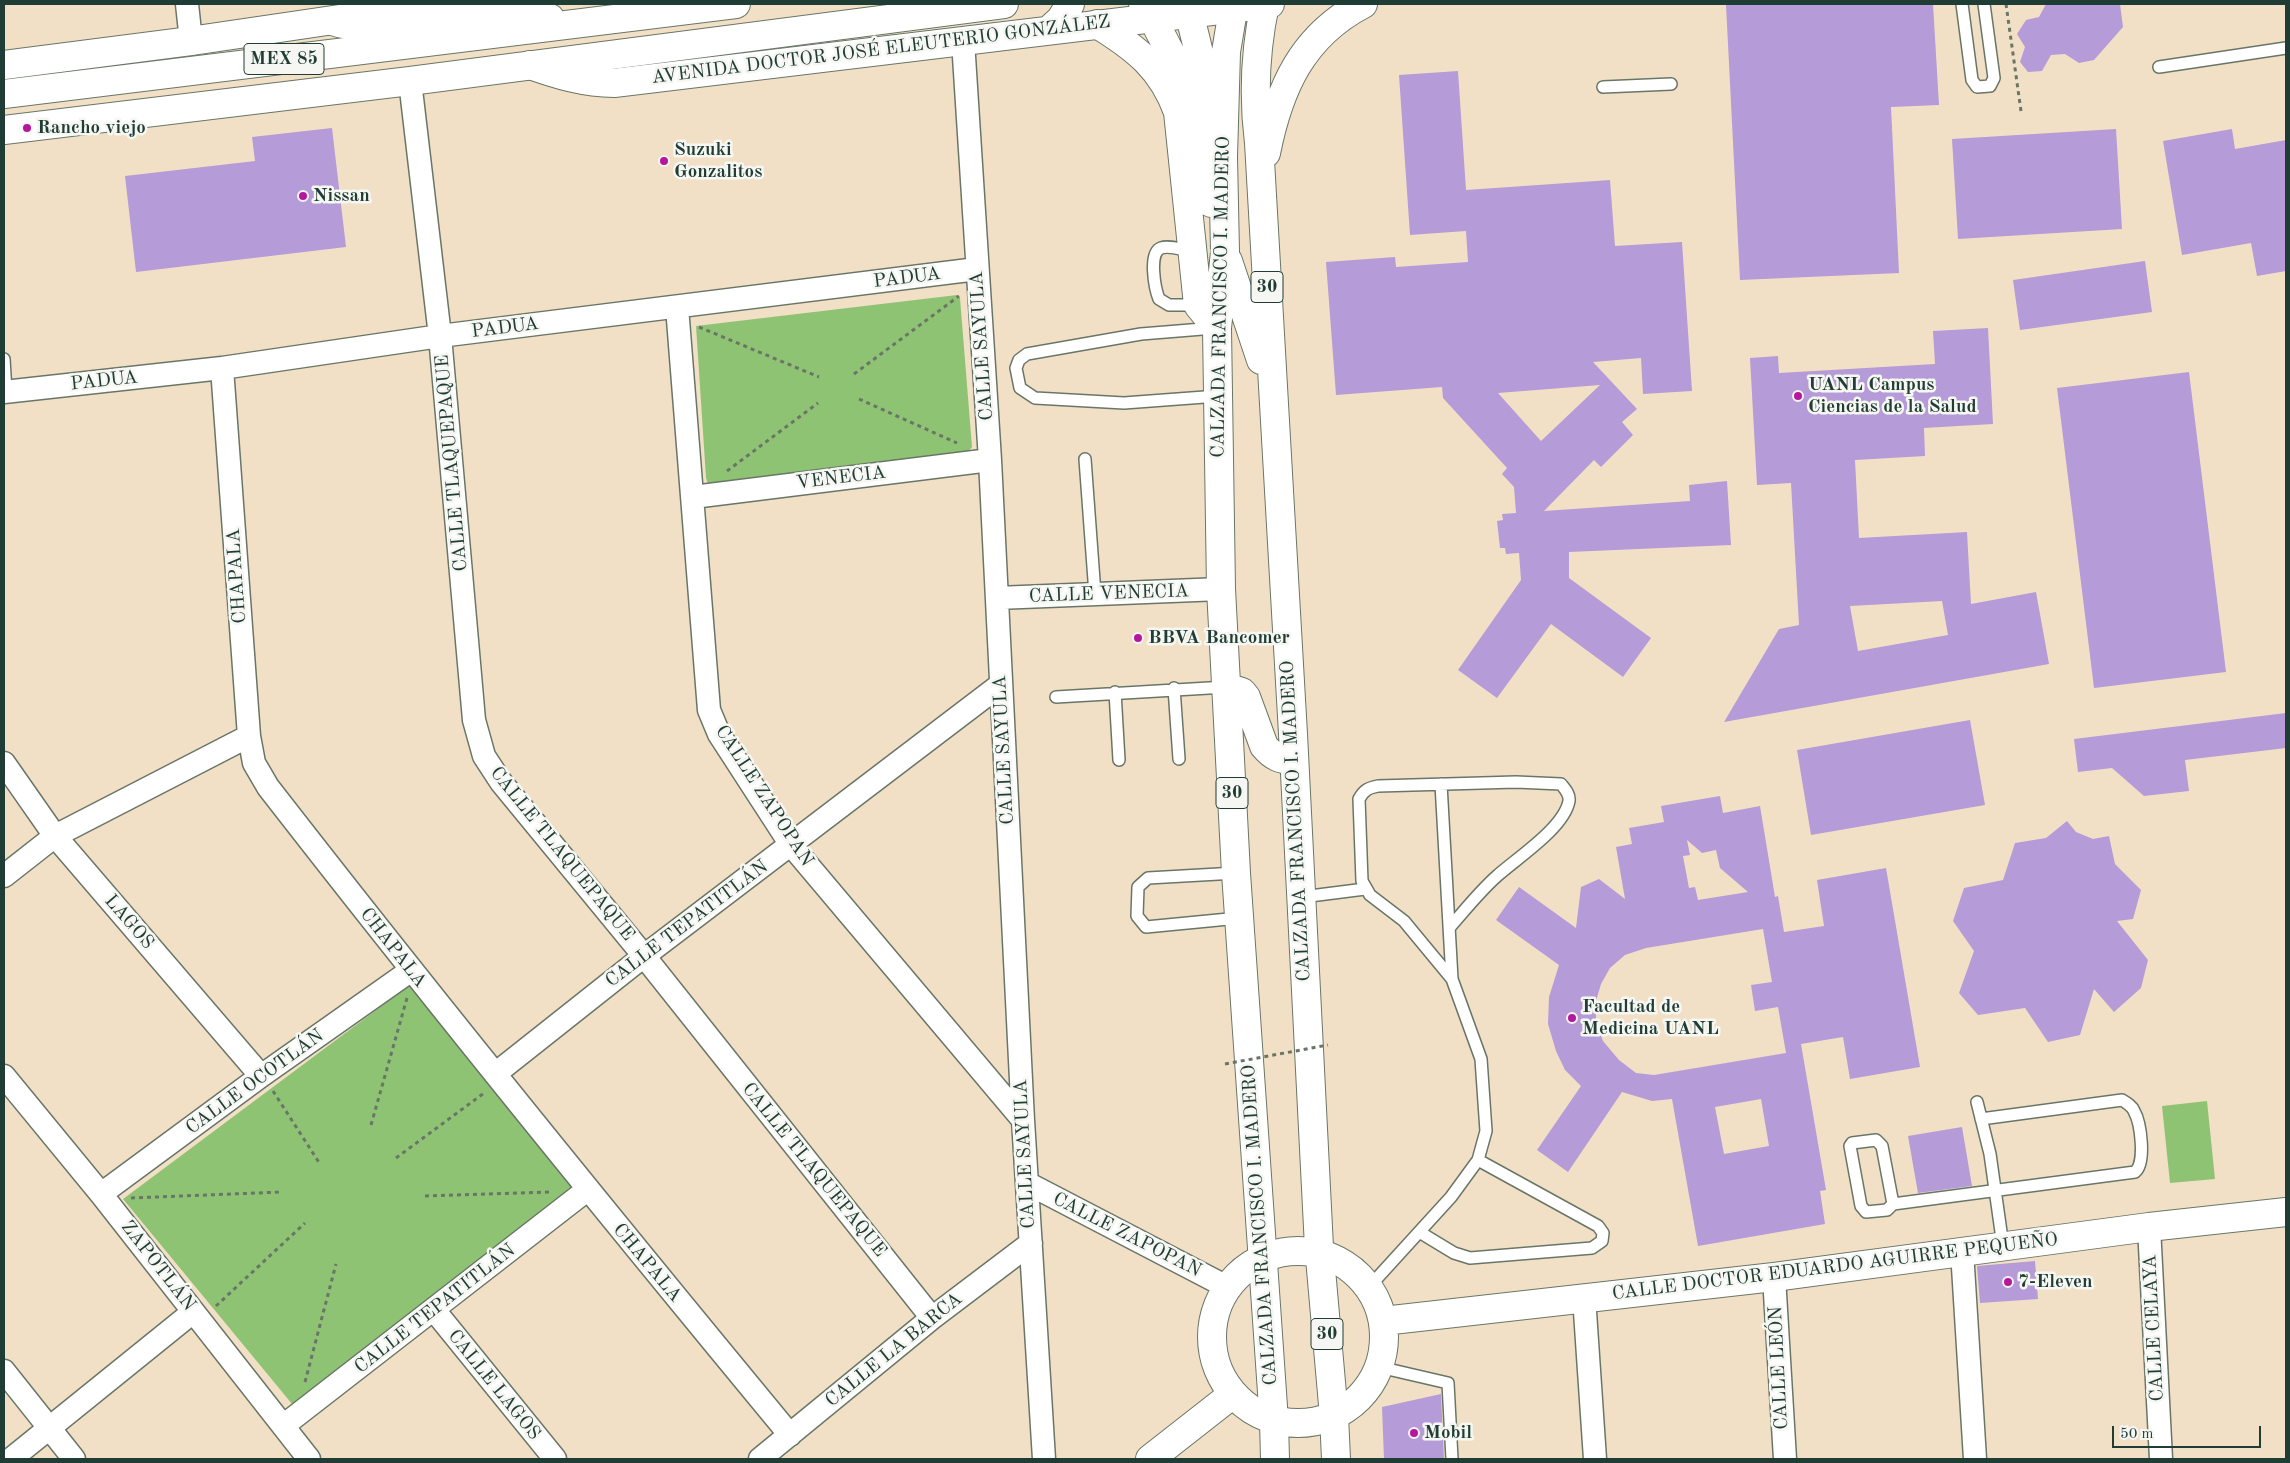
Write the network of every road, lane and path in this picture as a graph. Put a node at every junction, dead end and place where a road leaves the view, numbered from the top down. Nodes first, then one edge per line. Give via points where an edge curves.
1 (187, 4) edge
2 (464, 4) edge
3 (736, 4) edge
4 (1004, 4) edge
5 (1070, 4) edge
6 (1265, 4) edge
7 (1270, 4) edge
8 (1363, 4) edge
9 (1962, 4) edge
10 (1984, 4) edge
11 (2006, 4) edge
12 (408, 6) edge
13 (1234, 6) edge
14 (1166, 15) edge
15 (1117, 17) edge
16 (332, 21) junction
17 (565, 24) junction
18 (1049, 30) junction
19 (191, 41) junction
20 (963, 41) junction
21 (2286, 48) edge
22 (4, 65) edge
23 (530, 65) junction
24 (2159, 67) dead end
25 (410, 81) junction
26 (1671, 84) dead end
27 (1603, 87) dead end
28 (4, 94) edge
29 (2020, 111) dead end
30 (4, 130) edge
31 (1223, 157) junction
32 (1261, 181) junction
33 (1192, 251) junction
34 (1225, 252) junction
35 (977, 269) junction
36 (947, 296) dead end
37 (1198, 305) junction
38 (676, 307) junction
39 (708, 323) dead end
40 (1217, 328) junction
41 (440, 336) junction
42 (4, 359) edge
43 (222, 368) junction
44 (854, 374) dead end
45 (819, 377) dead end
46 (5, 391) edge
47 (1273, 392) junction
48 (1218, 396) junction
49 (859, 399) dead end
50 (818, 403) dead end
51 (963, 446) dead end
52 (1085, 459) dead end
53 (990, 460) junction
54 (724, 473) dead end
55 (693, 497) junction
56 (1221, 589) junction
57 (1095, 594) junction
58 (997, 598) junction
59 (1000, 685) junction
60 (1226, 686) junction
61 (1174, 688) junction
62 (1115, 692) junction
63 (1056, 697) dead end
64 (248, 736) junction
65 (1179, 759) dead end
66 (1119, 760) dead end
67 (1294, 760) junction
68 (4, 763) edge
69 (1441, 784) junction
70 (55, 836) junction
71 (791, 844) junction
72 (1236, 873) junction
73 (4, 876) edge
74 (1365, 889) junction
75 (1300, 898) junction
76 (1239, 918) junction
77 (1450, 927) junction
78 (644, 956) junction
79 (410, 971) junction
80 (1452, 979) junction
81 (409, 994) dead end
82 (1328, 1045) dead end
83 (1225, 1064) dead end
84 (4, 1076) edge
85 (490, 1083) junction
86 (262, 1085) junction
87 (1977, 1102) dead end
88 (1982, 1119) junction
89 (1023, 1120) junction
90 (371, 1125) dead end
91 (396, 1158) dead end
92 (1478, 1160) junction
93 (320, 1164) dead end
94 (1027, 1183) junction
95 (587, 1190) junction
96 (1995, 1190) junction
97 (559, 1191) dead end
98 (282, 1192) dead end
99 (131, 1193) dead end
100 (101, 1194) junction
101 (425, 1196) dead end
102 (1893, 1204) junction
103 (2286, 1212) edge
104 (305, 1223) dead end
105 (2149, 1227) junction
106 (1421, 1233) junction
107 (1031, 1243) junction
108 (2003, 1246) junction
109 (1962, 1251) junction
110 (1320, 1253) junction
111 (1262, 1257) junction
112 (336, 1264) dead end
113 (1774, 1277) junction
114 (1227, 1287) junction
115 (1369, 1287) junction
116 (1584, 1297) junction
117 (203, 1310) junction
118 (434, 1310) junction
119 (932, 1318) junction
120 (1383, 1321) junction
121 (1379, 1366) junction
122 (4, 1371) edge
123 (302, 1392) dead end
124 (1232, 1394) junction
125 (1334, 1416) junction
126 (1274, 1421) junction
127 (283, 1426) junction
128 (50, 1429) junction
129 (790, 1435) junction
130 (11, 1459) edge
131 (74, 1459) edge
132 (308, 1459) edge
133 (555, 1459) edge
134 (760, 1459) edge
135 (1044, 1459) edge
136 (1150, 1459) edge
137 (1274, 1459) edge
138 (1336, 1459) edge
139 (1452, 1459) edge
140 (1595, 1459) edge
141 (1785, 1459) edge
142 (1975, 1459) edge
143 (2161, 1459) edge

1 - 19 street
2 - 12 main road
3 - 17 main road, MEX 85
4 - 23 main road, AVENIDA DOCTOR JOSÉ ELEUTERIO GONZÁLEZ / MEX 85
5 - 18 main road
6 - 7 main road
6 - 13 main road, AVENIDA DOCTOR JOSÉ ELEUTERIO GONZÁLEZ
6 - 32 main road, CALZADA FRANCISCO I. MADERO / 30 via 1255,72
8 - 32 main road via 1340,17 1319,36 1288,80 1278,102
9 - 10 lane via 1972,80 1977,87 1990,86 1994,78
11 - 29 path
12 - 16 main road
13 - 14 main road, AVENIDA DOCTOR JOSÉ ELEUTERIO GONZÁLEZ
13 - 31 main road, CALZADA FRANCISCO I. MADERO / 30 via 1226,52
14 - 15 main road, AVENIDA DOCTOR JOSÉ ELEUTERIO GONZÁLEZ
14 - 31 main road via 1208,85
14 - 34 main road via 1195,111 1200,152
15 - 18 main road, AVENIDA DOCTOR JOSÉ ELEUTERIO GONZÁLEZ
15 - 33 main road via 1129,44 1169,88 1178,112
16 - 17 main road via 346,26 378,26 512,11 538,13
16 - 19 main road
17 - 28 main road, MEX 85
18 - 20 main road, AVENIDA DOCTOR JOSÉ ELEUTERIO GONZÁLEZ
19 - 22 main road
20 - 23 main road, AVENIDA DOCTOR JOSÉ ELEUTERIO GONZÁLEZ via 614,82 583,81
20 - 35 street, CALLE SAYULA
21 - 24 lane
23 - 25 main road, AVENIDA DOCTOR JOSÉ ELEUTERIO GONZÁLEZ / MEX 85
25 - 30 main road, AVENIDA DOCTOR JOSÉ ELEUTERIO GONZÁLEZ / MEX 85
25 - 41 street, CALLE TLAQUEPAQUE
26 - 27 lane
31 - 34 main road, CALZADA FRANCISCO I. MADERO / 30
32 - 47 main road, CALZADA FRANCISCO I. MADERO / 30
33 - 37 main road
33 - 37 lane via 1158,249 1153,264 1159,299 1169,305
34 - 40 main road, CALZADA FRANCISCO I. MADERO / 30
34 - 47 main road
35 - 38 street, PADUA
35 - 53 street, CALLE SAYULA
36 - 44 path via 959,297
37 - 40 main road
38 - 41 street, PADUA
38 - 55 street, CALLE ZAPOPAN
39 - 45 path via 695,327
40 - 48 main road, CALZADA FRANCISCO I. MADERO / 30
40 - 48 lane via 1141,334 1027,354 1019,360 1016,368 1020,388 1035,398 1124,403
41 - 43 street, PADUA
41 - 78 street, CALLE TLAQUEPAQUE via 474,720 484,756 500,782
42 - 46 lane
43 - 46 street, PADUA
43 - 64 street, CHAPALA
47 - 67 main road, CALZADA FRANCISCO I. MADERO / 30
48 - 56 main road, CALZADA FRANCISCO I. MADERO / 30
49 - 51 path
50 - 54 path
52 - 57 lane
53 - 55 street, VENECIA
53 - 58 street, CALLE SAYULA
55 - 71 street, CALLE ZAPOPAN via 709,710 719,734
56 - 57 street, CALLE VENECIA
56 - 60 main road, CALZADA FRANCISCO I. MADERO / 30
57 - 58 street, CALLE VENECIA
58 - 59 street, CALLE SAYULA
59 - 71 street, CALLE TEPATITLÁN
59 - 89 street, CALLE SAYULA
60 - 61 lane
60 - 67 main road via 1246,697 1269,752 1282,760
60 - 72 main road, CALZADA FRANCISCO I. MADERO / 30
61 - 62 lane
61 - 65 lane
62 - 63 lane
62 - 66 lane
64 - 70 street
64 - 79 street, CHAPALA via 254,763 268,787
67 - 75 main road, CALZADA FRANCISCO I. MADERO / 30
68 - 70 street, LAGOS
69 - 74 lane via 1378,786 1364,791 1359,798 1360,871
69 - 77 lane
69 - 77 lane via 1555,782 1568,792 1569,800 1558,821 1537,843 1496,876
70 - 73 street
70 - 86 street, LAGOS
71 - 78 street, CALLE TEPATITLÁN
71 - 89 street, CALLE ZAPOPAN
72 - 76 main road, CALZADA FRANCISCO I. MADERO / 30
72 - 76 lane via 1148,878 1138,887 1137,916 1146,926
74 - 75 lane
74 - 80 lane via 1404,921
75 - 110 main road, CALZADA FRANCISCO I. MADERO / 30
76 - 111 main road, CALZADA FRANCISCO I. MADERO / 30
77 - 80 lane
78 - 85 street, CALLE TEPATITLÁN
78 - 119 street, CALLE TLAQUEPAQUE
79 - 85 street, CHAPALA
79 - 86 street, CALLE OCOTLÁN
80 - 92 lane via 1481,1059 1486,1131
81 - 90 path
82 - 83 path, bridge
84 - 100 street, ZAPOTLÁN
85 - 91 path
85 - 95 street, CHAPALA
86 - 93 path via 272,1088
86 - 100 street, CALLE OCOTLÁN
87 - 88 lane
88 - 96 lane
88 - 96 lane via 2122,1100 2135,1111 2140,1136 2142,1162 2135,1172
89 - 94 street, CALLE SAYULA
92 - 106 lane
92 - 106 lane via 1598,1226 1603,1233 1602,1241 1592,1248 1470,1258 1454,1253
94 - 107 street, CALLE SAYULA
94 - 114 street, CALLE ZAPOPAN
95 - 118 street, CALLE TEPATITLÁN
95 - 129 street, CHAPALA
96 - 102 lane
96 - 108 lane
97 - 101 path
98 - 99 path via 123,1199
100 - 117 street, ZAPOTLÁN
102 - 102 lane via 1882,1146 1876,1140 1852,1143 1850,1150 1863,1210 1887,1210
103 - 105 main road, CALLE DOCTOR EDUARDO AGUIRRE PEQUEÑO
104 - 117 path
105 - 108 main road, CALLE DOCTOR EDUARDO AGUIRRE PEQUEÑO
105 - 143 street, CALLE CELAYA
106 - 115 lane via 1399,1252
107 - 119 street, CALLE LA BARCA
107 - 135 street, CALLE SAYULA
108 - 109 main road, CALLE DOCTOR EDUARDO AGUIRRE PEQUEÑO
109 - 113 main road, CALLE DOCTOR EDUARDO AGUIRRE PEQUEÑO
109 - 142 street
110 - 111 main road via 1290,1250
110 - 115 main road via 1340,1260
110 - 125 main road, CALZADA FRANCISCO I. MADERO / 30
111 - 114 main road
111 - 126 main road, CALZADA FRANCISCO I. MADERO / 30
112 - 123 path
113 - 116 main road, CALLE DOCTOR EDUARDO AGUIRRE PEQUEÑO
113 - 141 street, CALLE LEÓN
114 - 124 main road via 1214,1313 1211,1341 1218,1370
115 - 120 main road
116 - 120 main road, CALLE DOCTOR EDUARDO AGUIRRE PEQUEÑO
116 - 140 street
117 - 127 street, ZAPOTLÁN
117 - 128 street
118 - 127 street, CALLE TEPATITLÁN
118 - 133 street, CALLE LAGOS
119 - 129 street, CALLE LA BARCA
120 - 121 main road via 1384,1344
121 - 125 main road via 1354,1404
121 - 139 lane via 1448,1383
122 - 128 street
124 - 126 main road via 1259,1415
124 - 136 main road
125 - 126 main road via 1305,1424
125 - 138 main road, CALZADA FRANCISCO I. MADERO / 30
126 - 137 main road, CALZADA FRANCISCO I. MADERO / 30
127 - 132 street, ZAPOTLÁN
128 - 130 street
128 - 131 street
129 - 134 street, CALLE LA BARCA

